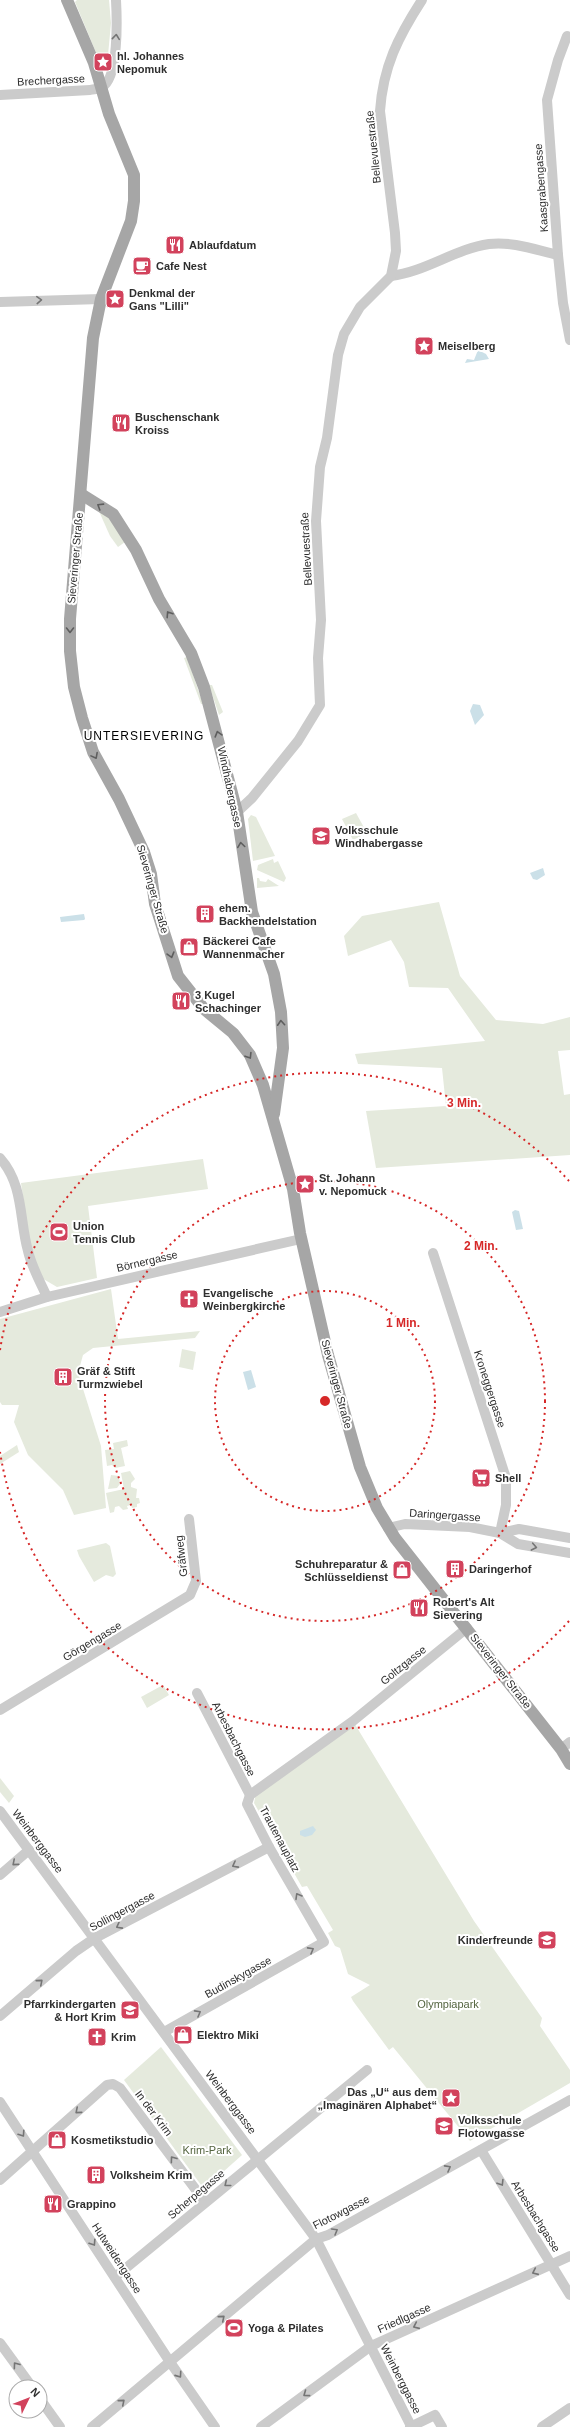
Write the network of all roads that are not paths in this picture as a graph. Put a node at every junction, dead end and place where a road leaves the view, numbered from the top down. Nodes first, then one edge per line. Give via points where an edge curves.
1 (67, 0) edge
2 (116, 0) edge
3 (422, 0) edge
4 (567, 36) dead end
5 (103, 87) junction
6 (0, 95) edge
7 (558, 255) junction
8 (391, 276) junction
9 (101, 299) junction
10 (0, 302) edge
11 (570, 340) edge
12 (81, 494) junction
13 (237, 812) junction
14 (279, 1082) junction
15 (263, 1085) junction
16 (274, 1117) junction
17 (0, 1158) edge
18 (301, 1239) junction
19 (433, 1253) dead end
20 (47, 1297) junction
21 (0, 1312) edge
22 (189, 1519) dead end
23 (388, 1528) junction
24 (500, 1533) junction
25 (570, 1538) edge
26 (570, 1553) edge
27 (194, 1590) joint
28 (467, 1628) junction
29 (197, 1693) dead end
30 (0, 1710) edge
31 (354, 1721) joint
32 (566, 1745) edge
33 (570, 1764) edge
34 (250, 1795) junction
35 (0, 1811) edge
36 (269, 1847) junction
37 (29, 1850) junction
38 (0, 1875) edge
39 (95, 1938) junction
40 (324, 1942) joint
41 (0, 2016) edge
42 (164, 2032) junction
43 (367, 2070) dead end
44 (570, 2100) edge
45 (0, 2102) edge
46 (33, 2150) junction
47 (481, 2150) junction
48 (257, 2159) junction
49 (0, 2180) edge
50 (205, 2202) junction
51 (316, 2238) junction
52 (570, 2256) edge
53 (552, 2264) junction
54 (115, 2277) junction
55 (570, 2295) edge
56 (0, 2343) edge
57 (371, 2346) junction
58 (170, 2362) junction
59 (26, 2379) edge
60 (570, 2408) edge
61 (48, 2410) edge
62 (60, 2427) edge
63 (92, 2427) edge
64 (215, 2427) edge
65 (261, 2427) edge
66 (411, 2427) edge
67 (442, 2427) edge
68 (542, 2427) edge

1 - 5 main road, Sieveringer Straße
5 -> 2 street via 113,70 117,27
3 - 8 street, Bellevuestraße via 396,45 383,76 381,92 380,111 396,233 396,251
4 - 7 street, Kaasgrabengasse via 547,100
5 - 6 street, Brechergasse
5 - 9 main road, Sieveringer Straße via 109,114 130,160 135,186 132,221
7 - 8 street via 513,244 490,244 467,249 406,274
7 - 11 street, Kaasgrabengasse
8 - 13 street, Bellevuestraße via 360,307 344,334 338,355 336,386 320,467 316,503 321,620 318,658 320,705 298,741 252,798
10 -> 9 street
9 - 12 main road, Sieveringer Straße via 93,338
13 -> 12 main road, Windhabergasse via 220,740 192,653 159,599 136,550 113,514
12 -> 15 main road, Sieveringer Straße via 70,627 74,688 82,718 93,752 119,798 144,852 151,874 155,904 178,976 204,1009 233,1033 250,1055
14 -> 13 main road, Windhabergasse via 283,1048 281,1012 274,974 252,912
14 - 15 main road
14 - 16 main road, Windhabergasse
15 - 16 main road, Sieveringer Straße
16 - 18 main road, Sieveringer Straße via 293,1189
17 - 20 street via 13,1175 34,1271
18 - 20 street, Börnergasse
18 - 23 main road, Sieveringer Straße via 328,1355 360,1467
19 - 24 street, Kroneggergasse via 506,1478 506,1505
20 - 21 street, Börnergasse
22 - 27 street, Gräfweg via 196,1581
23 - 24 street, Daringergasse via 405,1524 431,1525 470,1527
23 - 28 main road, Sieveringer Straße
24 - 25 street, Daringergasse via 519,1529
24 -> 26 street, Daringergasse via 518,1544
27 - 30 street, Görgengasse via 185,1599
28 - 31 street, Goltzgasse
28 - 32 main road, Sieveringer Straße
29 - 34 street, Arbesbachgasse
31 - 34 street, Trautenauplatz
32 - 33 main road, Sieveringer Straße
34 - 36 street, Trautenauplatz via 247,1804
35 - 37 street, Weinberggasse
36 -> 39 street, Sollingergasse
40 -> 36 street, Trautenauplatz
37 -> 38 street
37 - 39 street, Weinberggasse
41 -> 39 street, Sollingergasse via 76,1951
39 - 42 street, Weinberggasse
42 -> 40 street, Budinskygasse
42 - 48 street, Weinberggasse
43 - 48 street, Scherpegasse
44 - 47 street, Flotowgasse
45 -> 46 street, Hutweidengasse
46 - 49 street
50 -> 46 street, In der Krim via 120,2088 113,2084 107,2085
46 -> 54 street, Hutweidengasse
51 -> 47 street, Flotowgasse via 328,2236
47 -> 53 street, Arbesbachgasse
48 -> 50 street, Scherpegasse
48 - 51 street, Weinberggasse
50 - 54 street, Scherpegasse
51 - 57 street, Weinberggasse
58 -> 51 street, Flotowgasse
52 - 53 street, Friedlgasse
53 - 55 street, Arbesbachgasse
53 -> 57 street, Friedlgasse
54 - 58 street, Hutweidengasse
59 -> 56 street
57 -> 65 street, Friedlgasse
57 - 66 street, Weinberggasse
63 -> 58 street, Flotowgasse
58 -> 64 street, Hutweidengasse
60 - 68 street
61 - 62 street
66 - 67 street via 435,2415

